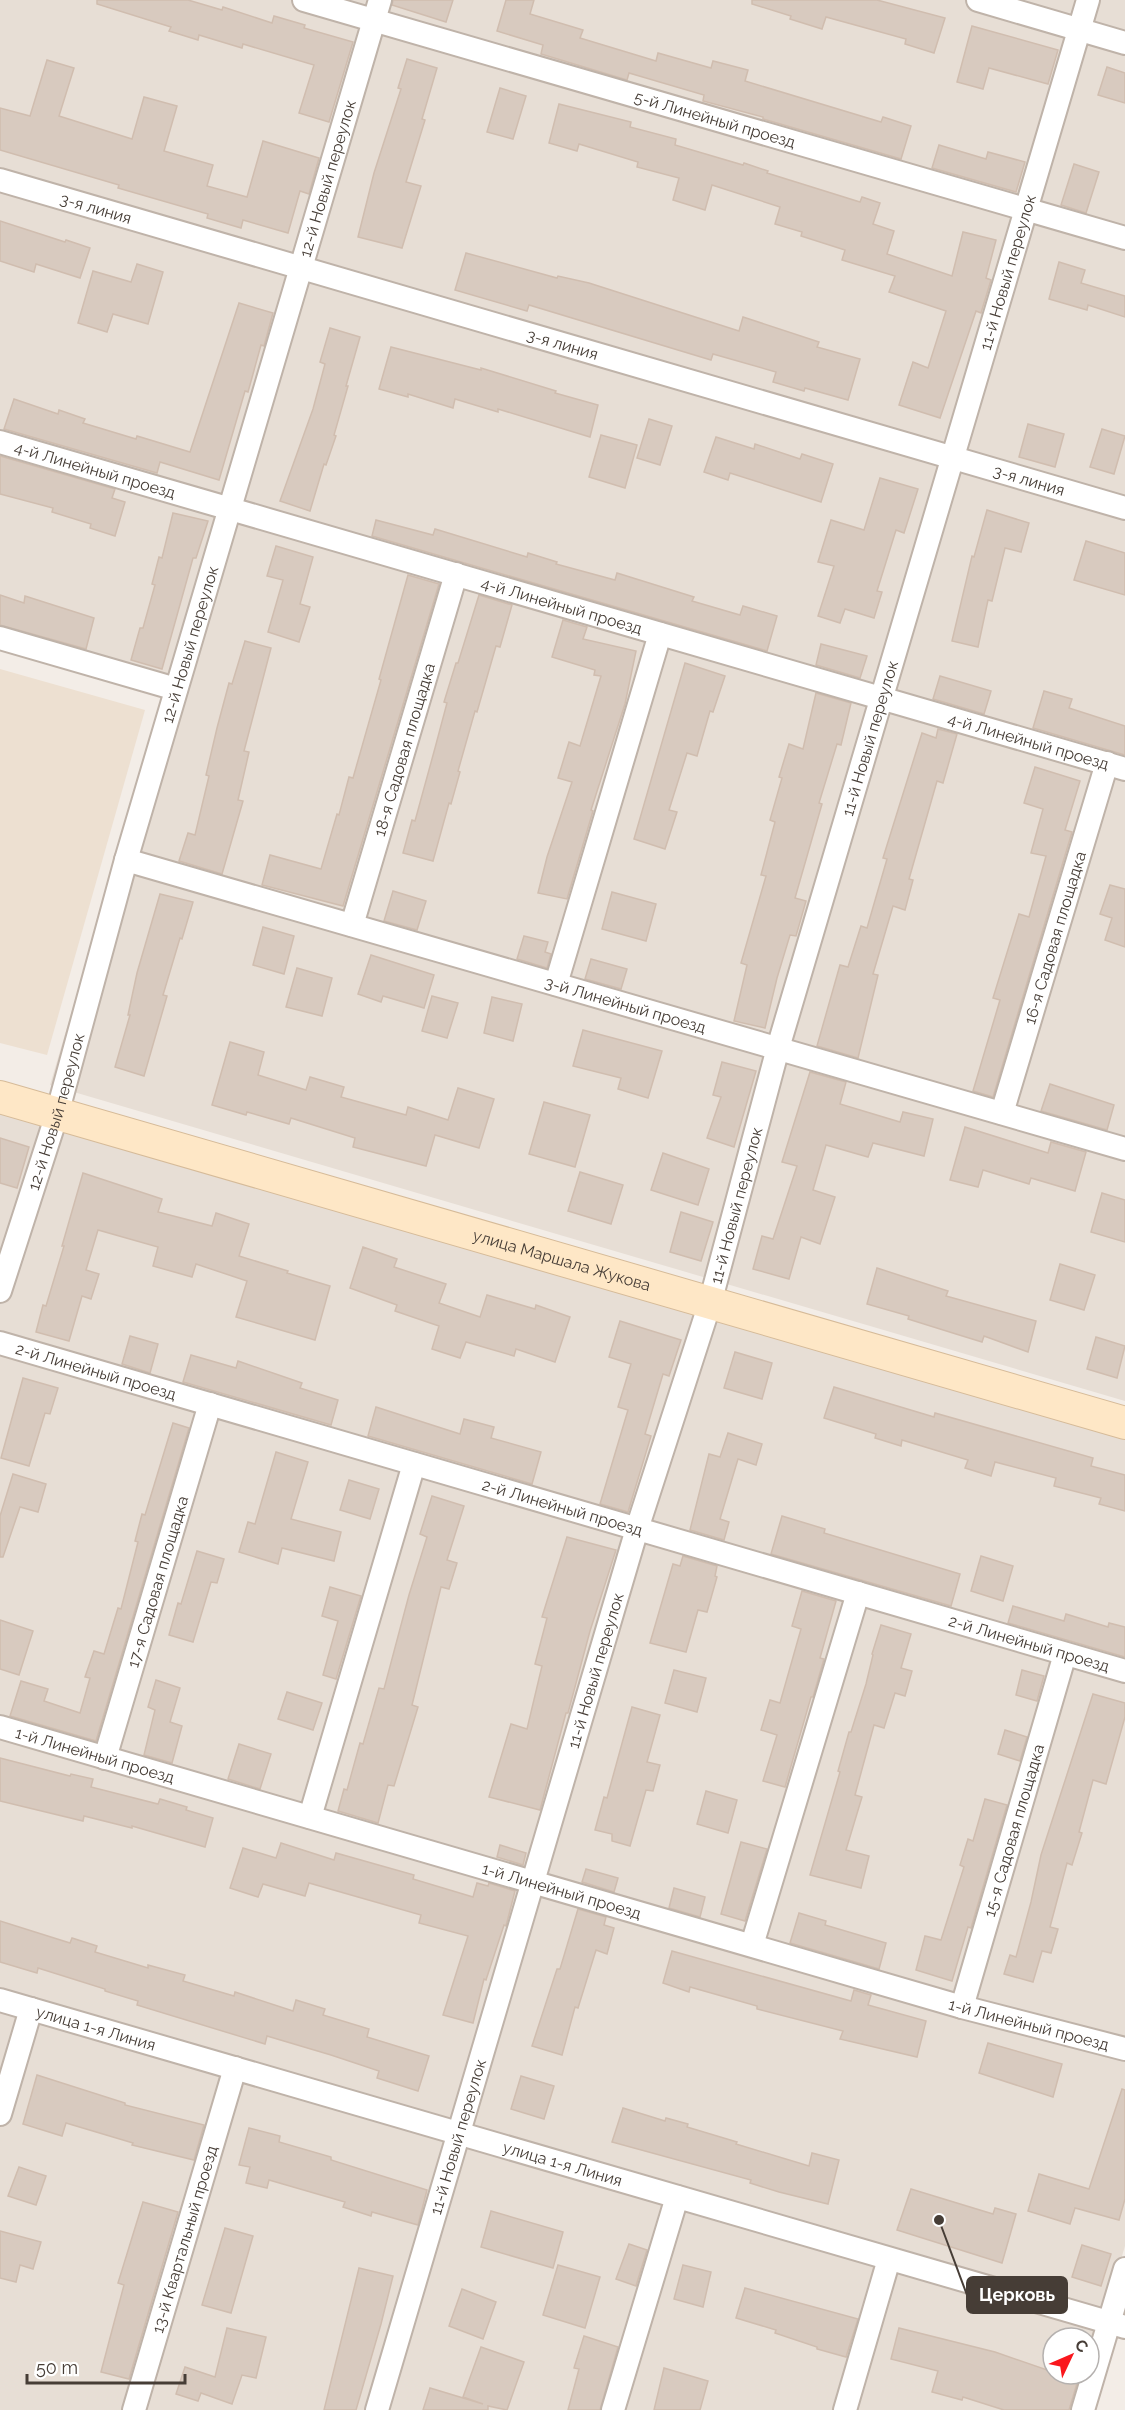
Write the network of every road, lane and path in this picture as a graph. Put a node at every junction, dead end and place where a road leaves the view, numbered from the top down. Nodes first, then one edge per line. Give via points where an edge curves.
1 (304, 0) edge
2 (978, 0) edge
3 (1088, 0) edge
4 (377, 10) edge
5 (1079, 29) junction
6 (1125, 43) edge
7 (0, 180) edge
8 (1026, 210) junction
9 (1125, 238) edge
10 (300, 269) junction
11 (0, 442) edge
12 (952, 458) junction
13 (1125, 508) edge
14 (230, 509) junction
15 (456, 574) junction
16 (660, 634) junction
17 (0, 638) edge
18 (176, 689) junction
19 (882, 698) junction
20 (1116, 766) edge
21 (126, 860) junction
22 (352, 925) junction
23 (556, 984) junction
24 (778, 1048) junction
25 (0, 1097) edge
26 (1002, 1113) junction
27 (57, 1114) junction
28 (1125, 1149) edge
29 (0, 1291) edge
30 (710, 1303) junction
31 (0, 1343) edge
32 (210, 1404) junction
33 (1125, 1423) edge
34 (414, 1464) junction
35 (637, 1529) junction
36 (858, 1593) junction
37 (1065, 1654) junction
38 (1125, 1671) edge
39 (0, 1727) edge
40 (105, 1758) junction
41 (310, 1817) junction
42 (533, 1881) junction
43 (752, 1945) junction
44 (0, 2000) edge
45 (962, 2007) junction
46 (31, 2009) junction
47 (1125, 2049) edge
48 (235, 2068) junction
49 (0, 2114) edge
50 (459, 2133) junction
51 (676, 2197) junction
52 (889, 2259) junction
53 (1125, 2270) edge
54 (1117, 2325) edge
55 (134, 2410) edge
56 (377, 2410) edge
57 (612, 2410) edge
58 (845, 2410) edge
59 (1083, 2410) edge

1 - 4 street, 5-й Линейный проезд
2 - 5 street
3 - 5 street, 11-й Новый переулок
4 - 8 street, 5-й Линейный проезд
4 - 10 street, 12-й Новый переулок
5 - 6 street
5 - 8 street, 11-й Новый переулок
7 - 10 street, 3-я линия
8 - 9 street, 5-й Линейный проезд
8 - 12 street, 11-й Новый переулок
10 - 12 street, 3-я линия
10 - 14 street, 12-й Новый переулок
11 - 14 street, 4-й Линейный проезд
12 - 13 street, 3-я линия
12 - 19 street, 11-й Новый переулок
14 - 15 street, 4-й Линейный проезд
14 - 18 street, 12-й Новый переулок
15 - 16 street, 4-й Линейный проезд
15 - 22 street, 18-я Садовая площадка
16 - 19 street, 4-й Линейный проезд
16 - 23 street
17 - 18 street
18 - 21 street, 12-й Новый переулок
19 - 20 street, 4-й Линейный проезд
19 - 24 street, 11-й Новый переулок
20 - 26 street, 16-я Садовая площадка
21 - 22 street, 3-й Линейный проезд
21 - 27 street, 12-й Новый переулок
22 - 23 street, 3-й Линейный проезд
23 - 24 street, 3-й Линейный проезд
24 - 26 street, 3-й Линейный проезд
24 - 30 street, 11-й Новый переулок
25 - 27 main road, улица Маршала Жукова
26 - 28 street, 3-й Линейный проезд
27 - 29 street, 12-й Новый переулок
27 - 30 main road, улица Маршала Жукова
30 - 33 main road, улица Маршала Жукова
30 - 35 street, 11-й Новый переулок
31 - 32 street, 2-й Линейный проезд
32 - 34 street, 2-й Линейный проезд
32 - 40 street, 17-я Садовая площадка
34 - 35 street, 2-й Линейный проезд
34 - 41 street
35 - 36 street, 2-й Линейный проезд
35 - 42 street, 11-й Новый переулок
36 - 37 street, 2-й Линейный проезд
36 - 43 street
37 - 38 street, 2-й Линейный проезд
37 - 45 street, 15-я Садовая площадка
39 - 40 street, 1-й Линейный проезд
40 - 41 street, 1-й Линейный проезд
41 - 42 street, 1-й Линейный проезд
42 - 43 street, 1-й Линейный проезд
42 - 50 street, 11-й Новый переулок
43 - 45 street, 1-й Линейный проезд
44 - 46 street, улица 1-я Линия
45 - 47 street, 1-й Линейный проезд
46 - 48 street, улица 1-я Линия
46 - 49 street
48 - 50 street, улица 1-я Линия
48 - 55 street, 13-й Квартальный проезд
50 - 51 street, улица 1-я Линия
50 - 56 street, 11-й Новый переулок
51 - 52 street, улица 1-я Линия
51 - 57 street
52 - 54 street, улица 1-я Линия
52 - 58 street
53 - 54 street
54 - 59 street

